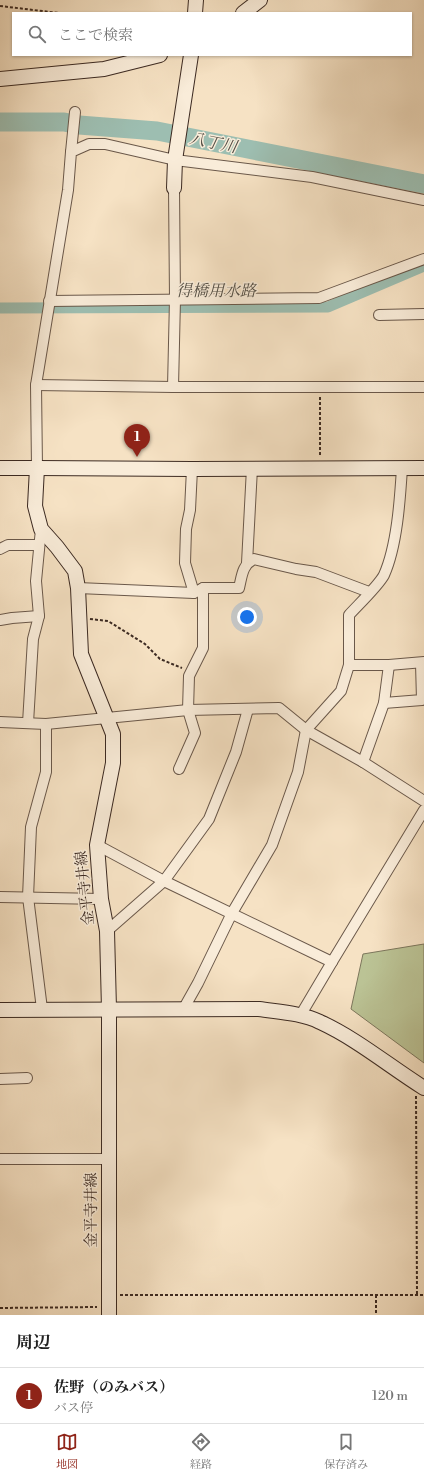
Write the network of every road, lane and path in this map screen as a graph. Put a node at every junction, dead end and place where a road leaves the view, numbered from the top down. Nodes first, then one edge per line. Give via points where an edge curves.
1 (196, 0) edge
2 (260, 0) edge
3 (0, 6) edge
4 (50, 12) edge
5 (195, 12) edge
6 (244, 12) edge
7 (156, 56) edge
8 (191, 56) edge
9 (0, 79) edge
10 (75, 112) dead end
11 (71, 152) junction
12 (175, 160) junction
13 (174, 188) joint
14 (424, 200) edge
15 (424, 259) edge
16 (49, 305) junction
17 (175, 305) junction
18 (424, 314) edge
19 (380, 315) dead end
20 (36, 385) junction
21 (319, 386) junction
22 (173, 387) junction
23 (424, 387) edge
24 (0, 468) edge
25 (37, 468) junction
26 (252, 468) junction
27 (321, 468) junction
28 (402, 468) junction
29 (424, 468) edge
30 (192, 469) junction
31 (41, 529) junction
32 (38, 545) junction
33 (0, 549) edge
34 (247, 562) junction
35 (78, 588) junction
36 (198, 590) junction
37 (369, 592) junction
38 (39, 616) junction
39 (80, 618) junction
40 (0, 620) edge
41 (422, 662) edge
42 (349, 665) junction
43 (389, 665) junction
44 (192, 672) junction
45 (384, 703) junction
46 (248, 709) junction
47 (188, 710) junction
48 (106, 717) junction
49 (0, 722) edge
50 (28, 723) junction
51 (46, 724) junction
52 (306, 730) junction
53 (362, 762) junction
54 (179, 769) dead end
55 (424, 801) edge
56 (424, 810) edge
57 (97, 845) junction
58 (164, 881) junction
59 (0, 897) edge
60 (28, 897) junction
61 (101, 899) junction
62 (232, 913) junction
63 (107, 930) junction
64 (332, 962) junction
65 (184, 1008) junction
66 (109, 1009) junction
67 (0, 1010) edge
68 (42, 1010) junction
69 (300, 1016) junction
70 (27, 1078) dead end
71 (0, 1079) edge
72 (420, 1085) edge
73 (0, 1159) edge
74 (108, 1159) junction
75 (376, 1295) junction
76 (417, 1295) junction
77 (424, 1295) edge
78 (109, 1306) edge
79 (0, 1308) edge
80 (376, 1315) edge

1 - 5 street
2 - 6 street
3 - 4 path
7 - 9 street via 104,69
8 - 12 street
10 - 11 street
11 - 12 street via 89,144 104,144
11 - 16 street via 68,190
12 - 13 street
12 - 14 street via 312,177
13 - 17 street
15 - 17 street via 320,298
16 - 17 street
16 - 20 street
17 - 22 street
18 - 19 street
20 - 22 street
20 - 25 street
21 - 22 street
21 - 23 street
21 - 27 path
24 - 25 street
25 - 30 street
25 - 31 street, 金平寺井線 via 35,506
26 - 27 street
26 - 30 street
26 - 34 street
27 - 28 street
28 - 29 street
28 - 37 street via 394,540 389,561 383,576
30 - 36 street via 190,510 186,529 186,563
31 - 32 street
31 - 35 street, 金平寺井線 via 75,571
32 - 33 street via 8,545
32 - 38 street via 36,581
34 - 36 street via 239,588
34 - 37 street via 254,559 316,572
35 - 36 street
35 - 39 street, 金平寺井線
36 - 44 street via 203,648
37 - 42 street via 350,615
38 - 40 street
38 - 50 street via 33,639
39 - 44 path via 108,621 145,644 160,659
39 - 48 street, 金平寺井線 via 81,654
41 - 43 street
41 - 45 street via 422,700
42 - 43 street
42 - 52 street via 341,691
43 - 45 street
44 - 47 street via 189,676
45 - 53 street
46 - 47 street
46 - 52 street via 279,708
46 - 58 street via 236,752 209,819
47 - 48 street
47 - 54 street via 195,733
48 - 51 street
48 - 57 street, 金平寺井線 via 113,734 113,763
49 - 50 street
50 - 51 street
51 - 60 street via 46,772 31,827
52 - 53 street
52 - 62 street via 298,772 272,845
53 - 55 street
56 - 64 street
57 - 58 street
57 - 61 street, 金平寺井線
58 - 62 street
58 - 63 street
59 - 60 street
60 - 61 street
60 - 68 street
61 - 63 street, 金平寺井線
62 - 64 street
62 - 65 street
63 - 66 street, 金平寺井線
64 - 69 street
65 - 66 street
65 - 69 street via 260,1009
66 - 68 street
66 - 74 street, 金平寺井線
67 - 68 street
69 - 72 street via 318,1021 335,1030
70 - 71 street
72 - 76 path
73 - 74 street
74 - 78 street, 金平寺井線
75 - 76 path
75 - 78 path
75 - 80 path
76 - 77 path
78 - 79 path

